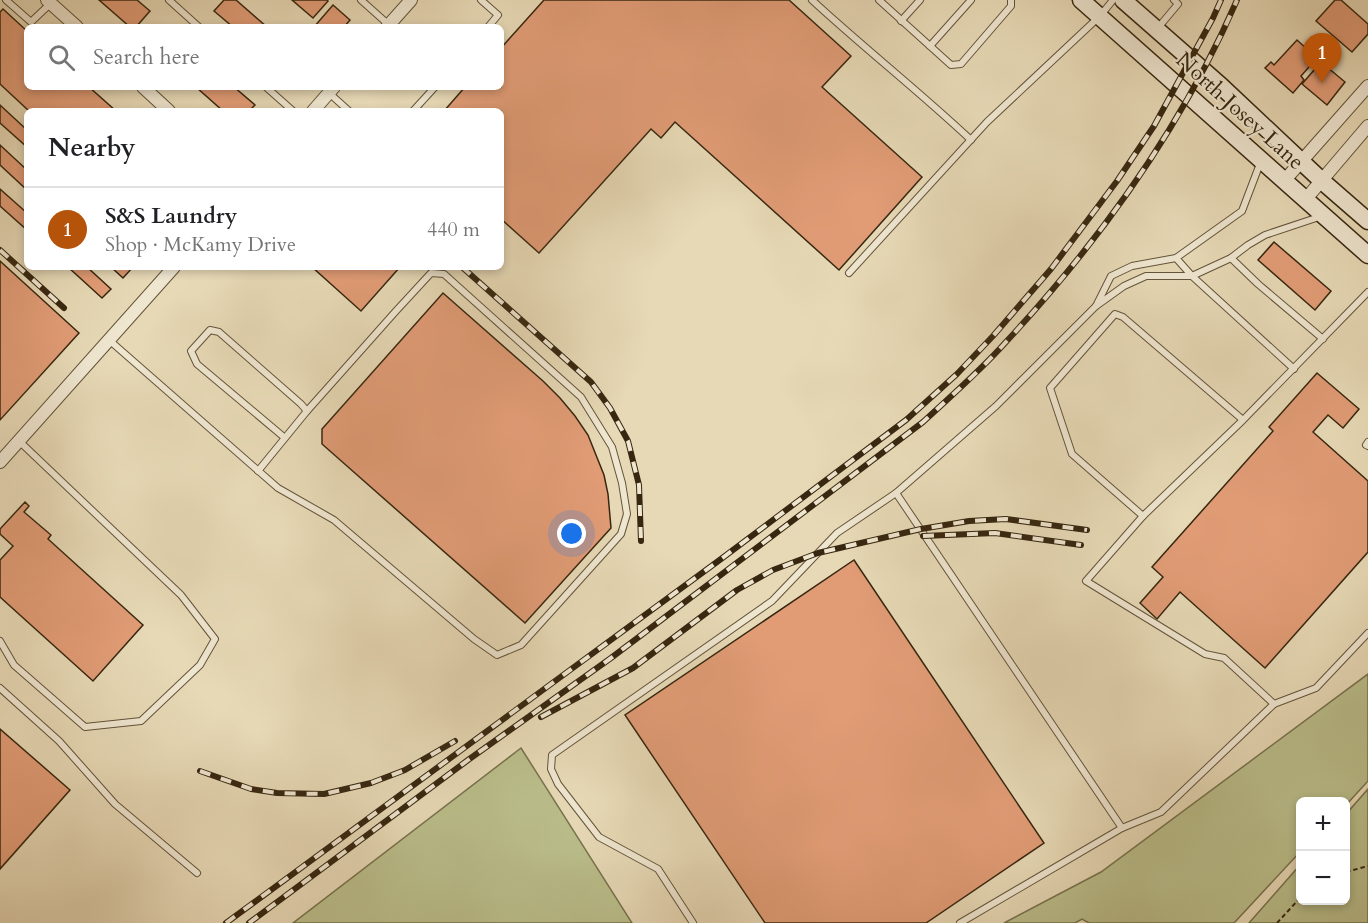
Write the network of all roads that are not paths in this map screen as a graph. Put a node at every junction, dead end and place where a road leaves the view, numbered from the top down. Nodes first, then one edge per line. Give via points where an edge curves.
1 (6, 0) edge
2 (169, 0) edge
3 (361, 0) edge
4 (411, 0) edge
5 (481, 0) edge
6 (812, 0) edge
7 (879, 0) edge
8 (921, 0) edge
9 (971, 0) edge
10 (1011, 0) edge
11 (1081, 0) edge
12 (1113, 0) edge
13 (1123, 0) edge
14 (1174, 0) edge
15 (49, 2) edge
16 (1100, 16) junction
17 (901, 21) junction
18 (74, 24) edge
19 (196, 24) edge
20 (386, 24) edge
21 (390, 24) edge
22 (490, 24) edge
23 (1156, 29) junction
24 (930, 46) junction
25 (1368, 86) edge
26 (146, 90) edge
27 (269, 90) edge
28 (331, 90) edge
29 (432, 90) edge
30 (166, 108) edge
31 (289, 108) edge
32 (316, 108) edge
33 (346, 108) edge
34 (416, 108) edge
35 (1368, 126) edge
36 (971, 140) junction
37 (1261, 160) junction
38 (1301, 161) junction
39 (1284, 181) junction
40 (1322, 181) junction
41 (1305, 200) junction
42 (1323, 216) junction
43 (1368, 220) edge
44 (1368, 255) edge
45 (1176, 258) junction
46 (1231, 258) junction
47 (171, 270) edge
48 (849, 273) dead end
49 (1192, 276) junction
50 (1368, 292) edge
51 (1096, 306) junction
52 (1323, 339) junction
53 (109, 340) junction
54 (1294, 369) junction
55 (307, 411) junction
56 (1243, 420) junction
57 (285, 438) junction
58 (19, 441) junction
59 (0, 462) edge
60 (258, 471) junction
61 (896, 493) junction
62 (1143, 516) junction
63 (1368, 633) edge
64 (0, 641) edge
65 (0, 688) edge
66 (1274, 704) junction
67 (1122, 828) junction
68 (197, 873) dead end
69 (693, 923) edge
70 (960, 923) edge

1 - 15 lane via 31,22
2 - 19 lane
3 - 20 lane
4 - 21 street
5 - 22 lane via 498,15
6 - 36 lane
7 - 17 lane
8 - 17 lane
9 - 24 lane
10 - 24 lane via 1011,6 961,64 951,65
11 - 16 main road, North Josey Lane
12 - 16 lane
13 - 23 main road, North Josey Lane
14 - 23 lane via 1178,4
15 - 18 street
16 - 36 lane
16 - 37 main road, North Josey Lane
17 - 24 lane
23 - 38 main road, North Josey Lane
25 - 38 street
26 - 30 street
27 - 31 lane
28 - 32 street
28 - 33 lane
29 - 34 lane
35 - 40 street
36 - 48 lane
37 - 39 main road, North Josey Lane
37 - 45 lane via 1242,211
38 - 39 street
38 - 40 main road, North Josey Lane
39 - 41 main road, North Josey Lane
40 - 41 street
40 - 43 main road, North Josey Lane
41 - 42 main road, North Josey Lane
42 - 44 main road, North Josey Lane
42 - 46 lane via 1265,235
45 - 49 lane
45 - 51 lane via 1132,266 1111,276
46 - 49 lane
46 - 52 lane
47 - 53 street
49 - 51 lane via 1146,276
49 - 54 lane
50 - 52 lane
51 - 61 lane via 996,406
52 - 54 lane
53 - 58 street
53 - 60 lane
54 - 56 lane
55 - 57 lane
55 - 57 lane via 219,332 210,330 191,351 197,364
55 - 60 lane via 431,273 444,274 581,397 612,447 627,514 621,534 521,645 497,655 334,520 278,488
56 - 62 lane
56 - 62 lane via 1123,317 1115,315 1050,388 1072,454
57 - 60 lane
58 - 59 street
58 - 64 lane via 181,595 215,639 200,665 141,721 85,727 14,665
61 - 67 lane
61 - 69 lane via 837,533 772,601 552,755 551,770 558,784 598,837 658,869
62 - 66 lane via 1086,582 1205,654 1224,658
63 - 66 lane via 1316,688
65 - 68 lane via 59,741 116,804
66 - 67 lane via 1161,812
67 - 70 lane

